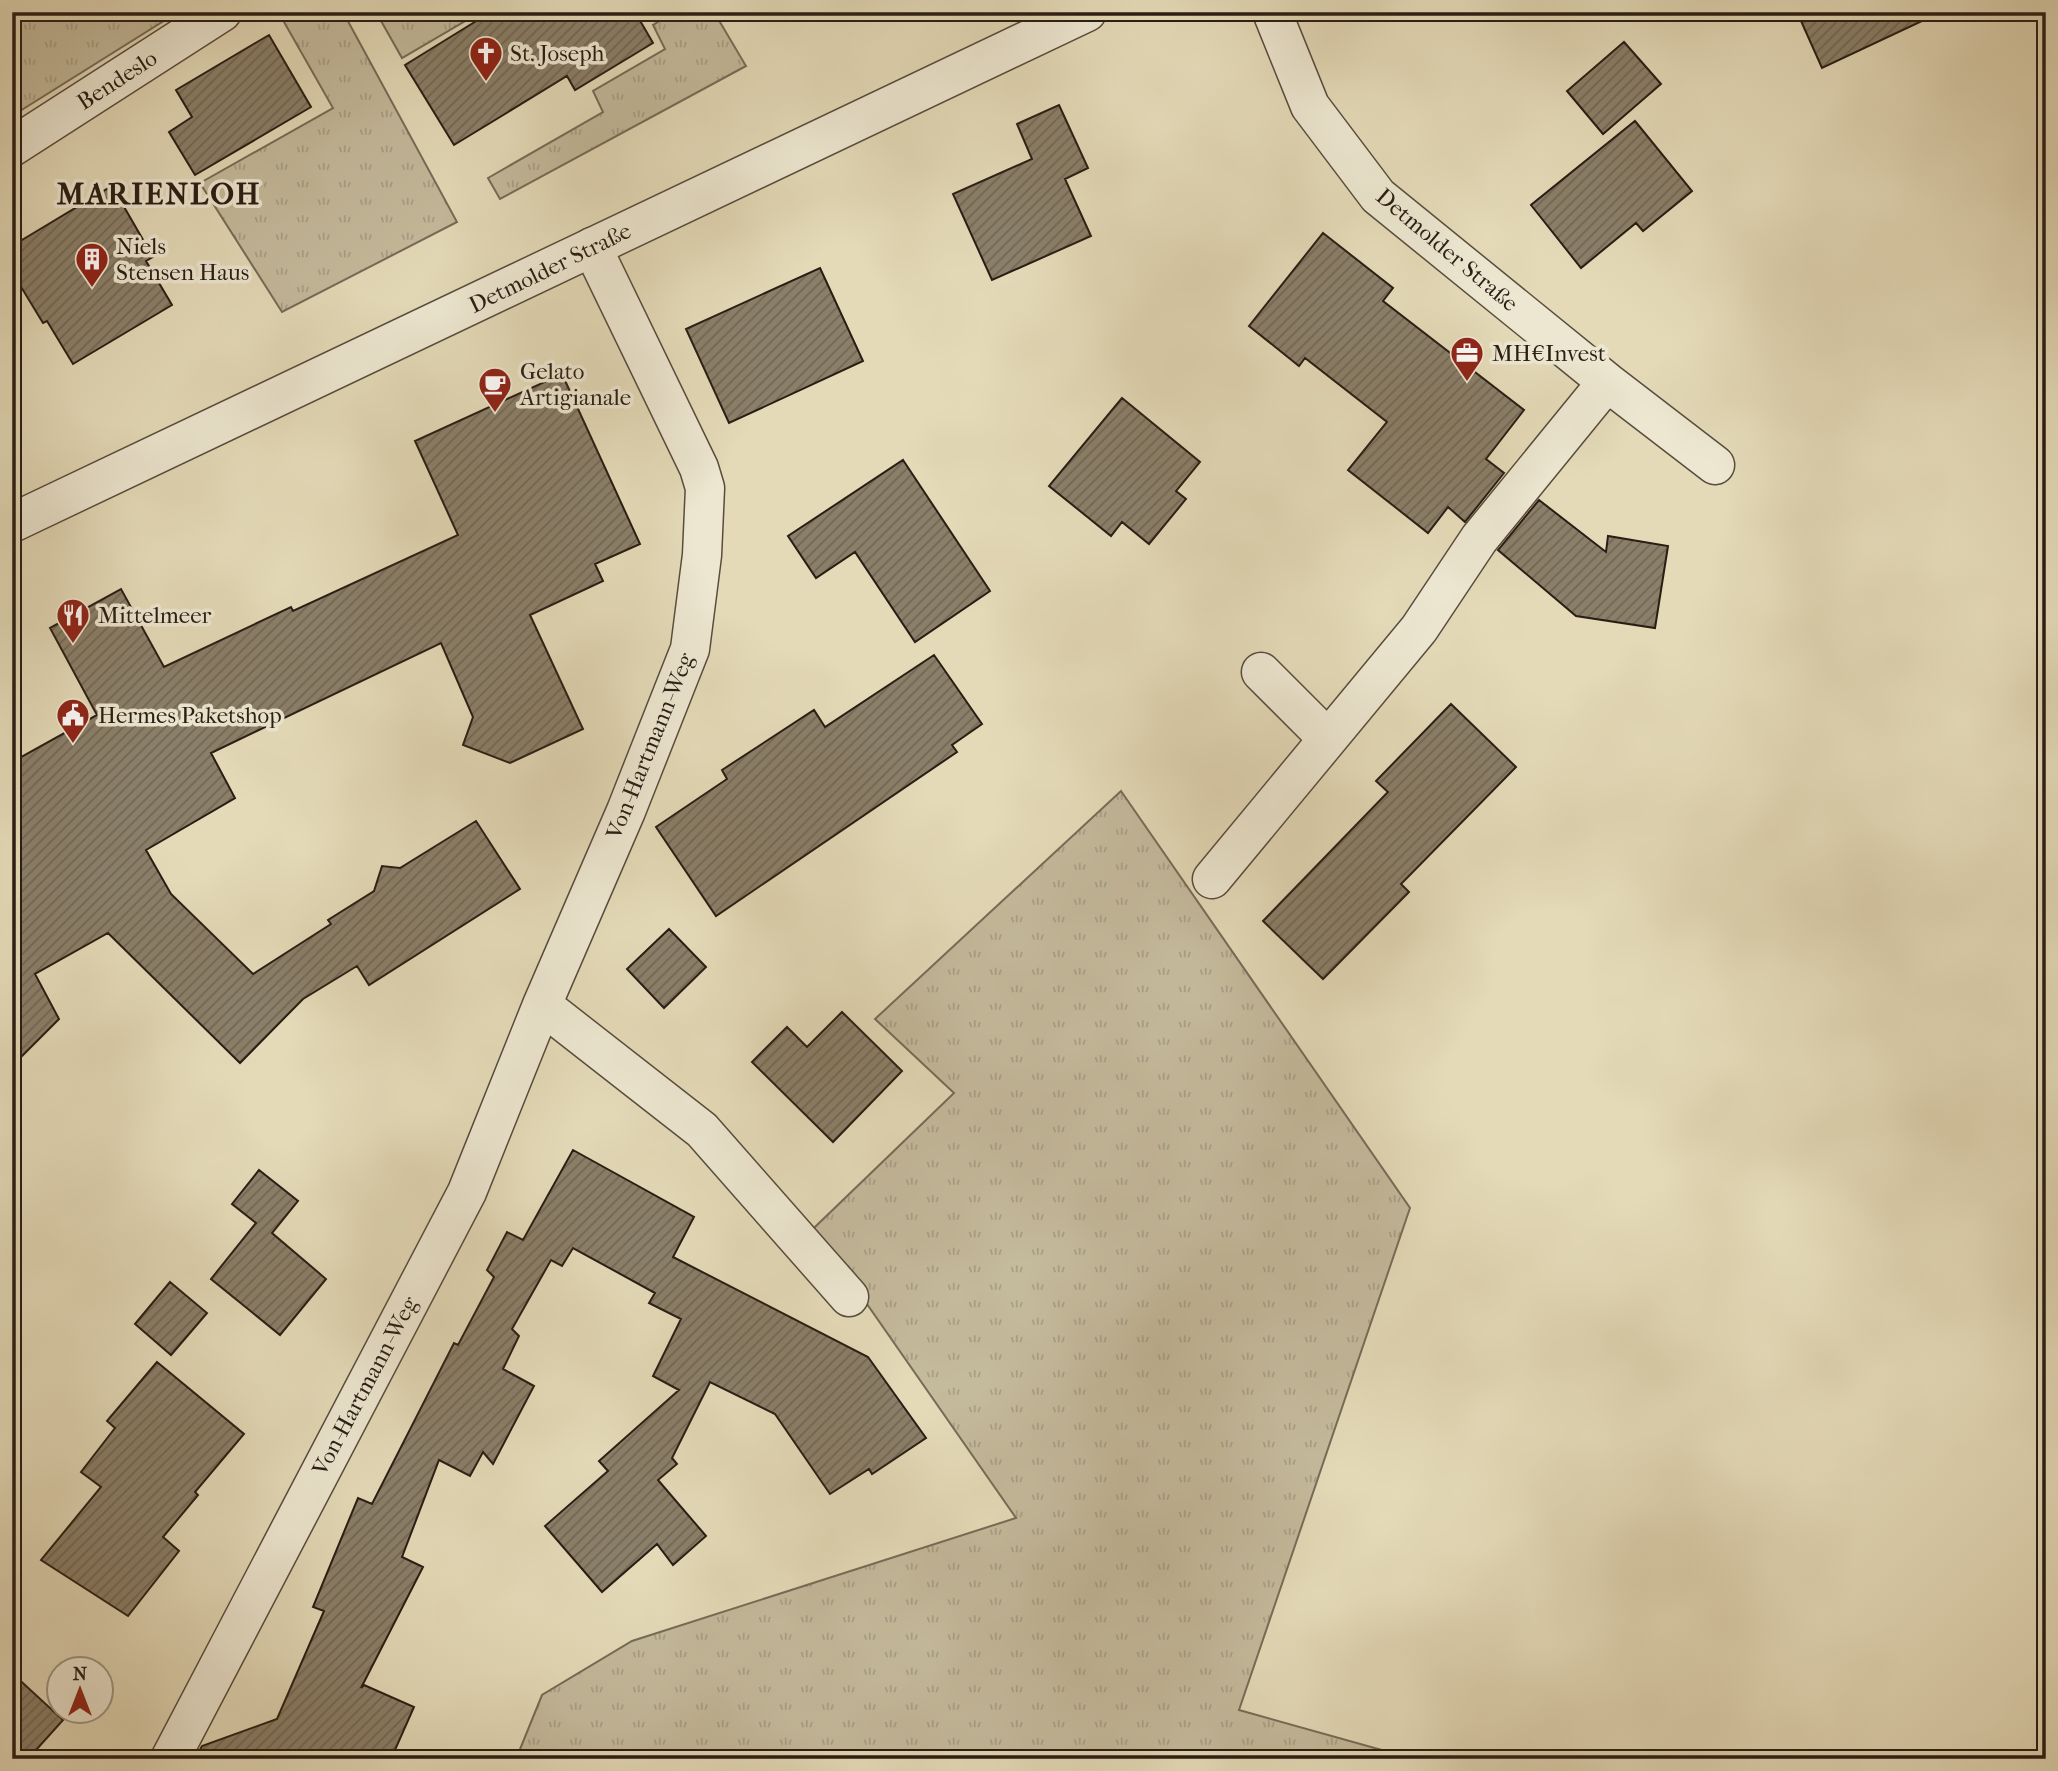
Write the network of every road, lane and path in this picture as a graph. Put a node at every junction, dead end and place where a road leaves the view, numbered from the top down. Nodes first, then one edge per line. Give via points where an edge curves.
1 (222, 12) edge
2 (1087, 12) edge
3 (1272, 12) edge
4 (12, 147) edge
5 (592, 247) junction
6 (1607, 382) junction
7 (1716, 465) dead end
8 (12, 523) edge
9 (1261, 672) dead end
10 (1328, 739) junction
11 (1212, 879) dead end
12 (542, 1005) junction
13 (849, 1297) dead end
14 (170, 1759) edge

1 - 4 street, Bendeslo
2 - 5 street, Detmolder Straße
3 - 6 street, Detmolder Straße via 1310,106 1378,196
5 - 8 street, Detmolder Straße
5 - 12 street, Von-Hartmann-Weg via 699,468 705,488 702,555 690,649
6 - 7 street, Detmolder Straße
6 - 10 street via 1479,539 1419,629
9 - 10 street
10 - 11 street
12 - 13 street via 702,1130
12 - 14 street, Von-Hartmann-Weg via 467,1192

